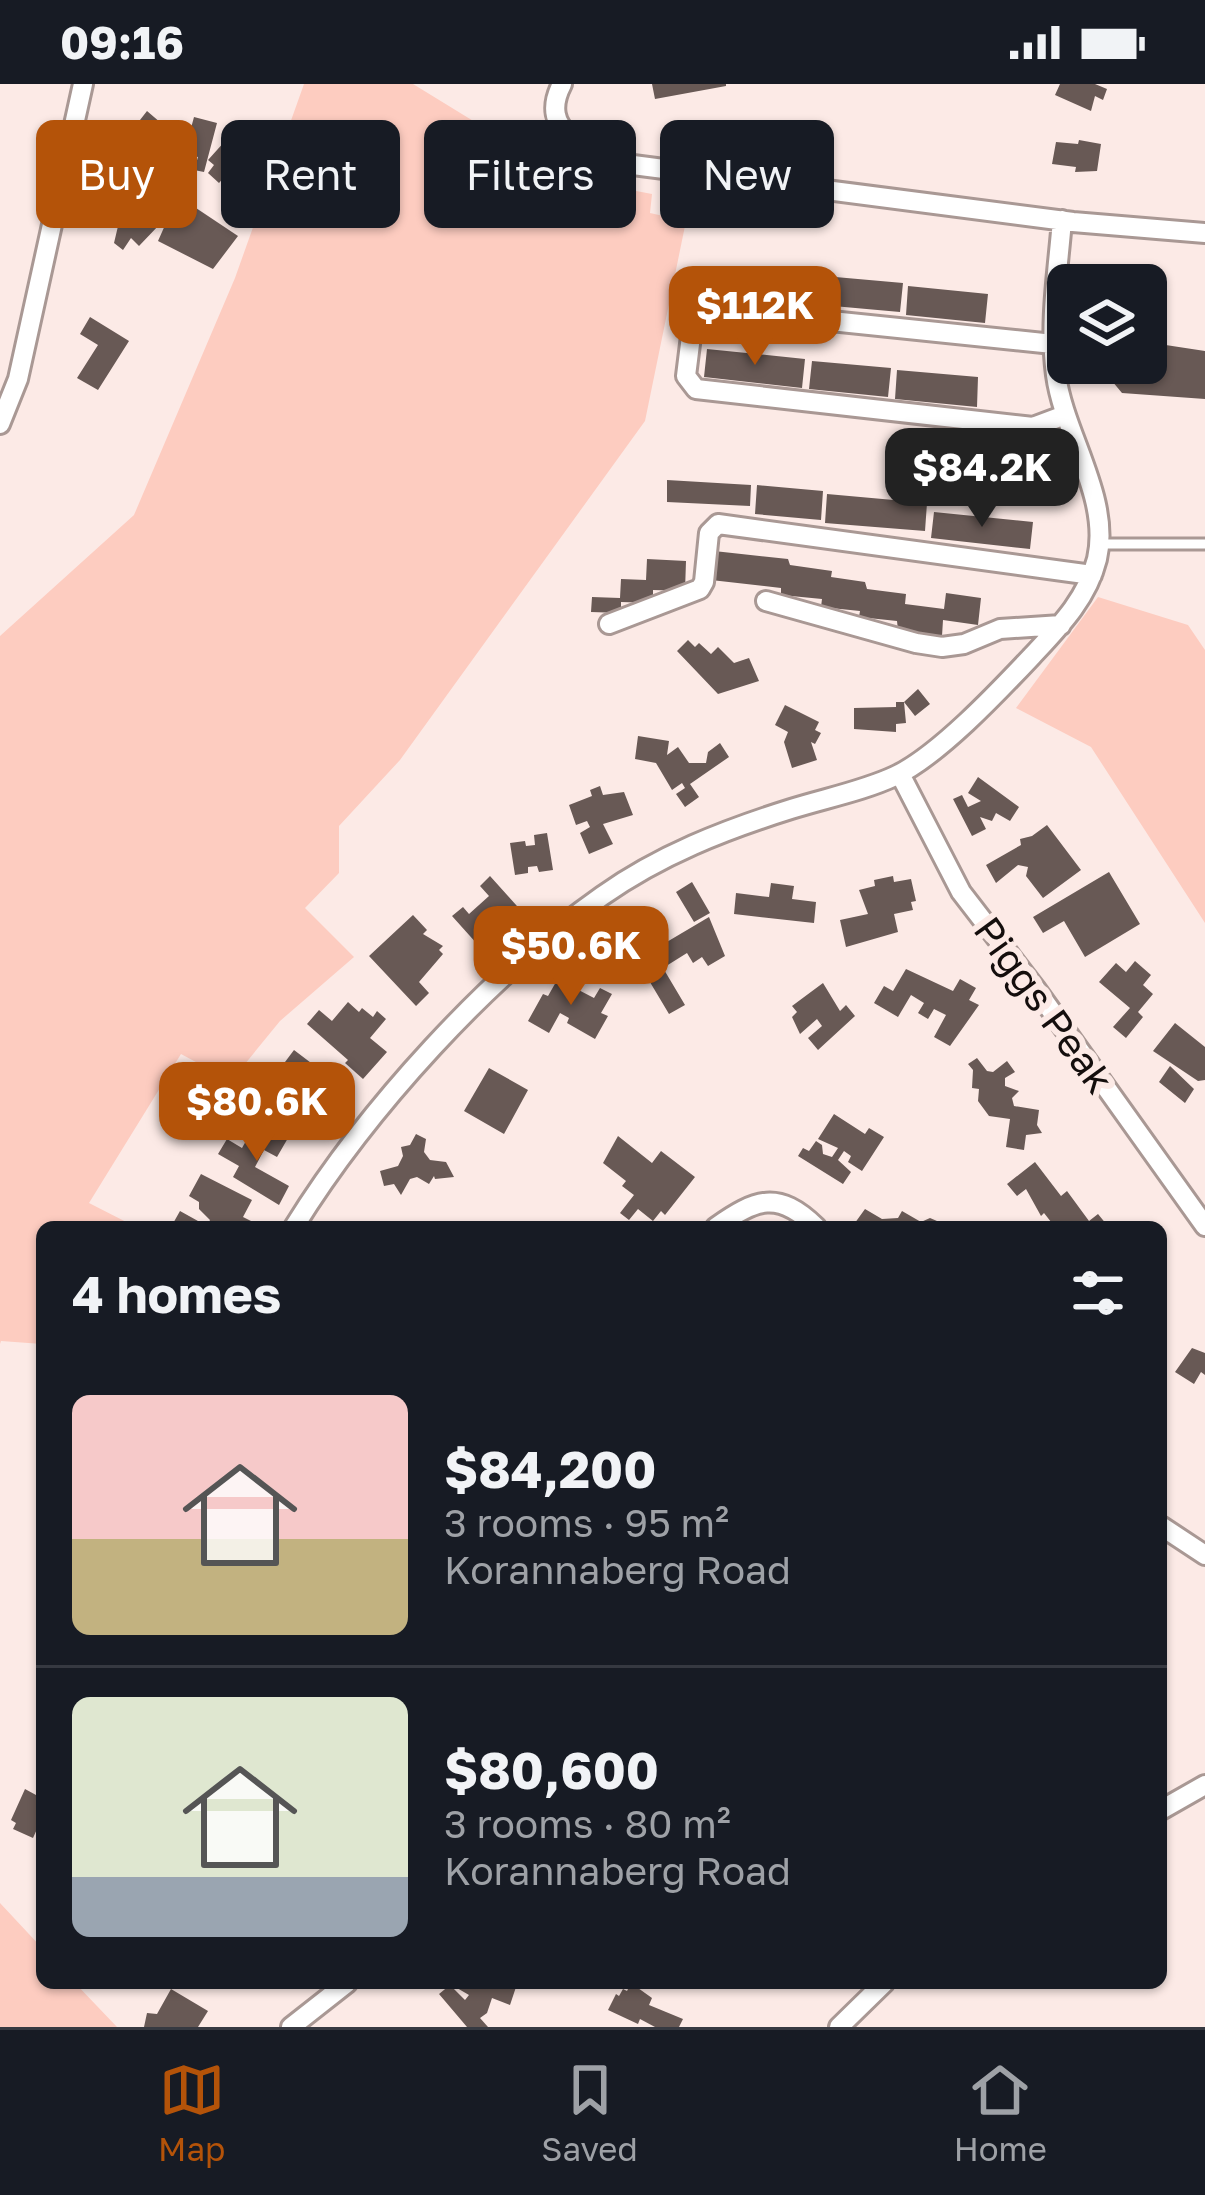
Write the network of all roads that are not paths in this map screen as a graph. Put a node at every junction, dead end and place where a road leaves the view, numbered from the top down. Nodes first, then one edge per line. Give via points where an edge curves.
1 (83, 84) edge
2 (560, 87) edge
3 (1062, 220) junction
4 (1204, 234) edge
5 (1059, 264) edge
6 (1047, 343) edge
7 (1060, 384) edge
8 (1065, 415) junction
9 (0, 424) edge
10 (1100, 544) junction
11 (1205, 544) edge
12 (1092, 574) junction
13 (766, 601) dead end
14 (609, 624) dead end
15 (1060, 625) junction
16 (900, 774) junction
17 (298, 1221) edge
18 (725, 1221) edge
19 (808, 1221) edge
20 (1205, 1226) edge
21 (1167, 1530) edge
22 (1205, 1555) edge
23 (1205, 1785) edge
24 (1167, 1807) edge
25 (339, 1989) edge
26 (878, 1989) edge
27 (292, 2027) edge
28 (839, 2027) edge

1 - 9 street via 18,380
2 - 3 street via 554,114 562,130 633,165
3 - 4 street
3 - 5 street
6 - 8 street via 705,308 693,320 687,381 696,389 1033,427
7 - 8 street
8 - 10 street
10 - 11 lane
10 - 12 street
12 - 14 street via 718,524 709,533 700,589
12 - 15 street
13 - 15 street via 942,647 1000,629
15 - 16 street
16 - 17 street via 700,839 604,894 517,963 409,1076
16 - 20 street, Piggs Peak via 961,892
18 - 19 street via 764,1201
21 - 22 street
23 - 24 street
25 - 27 street
26 - 28 street

